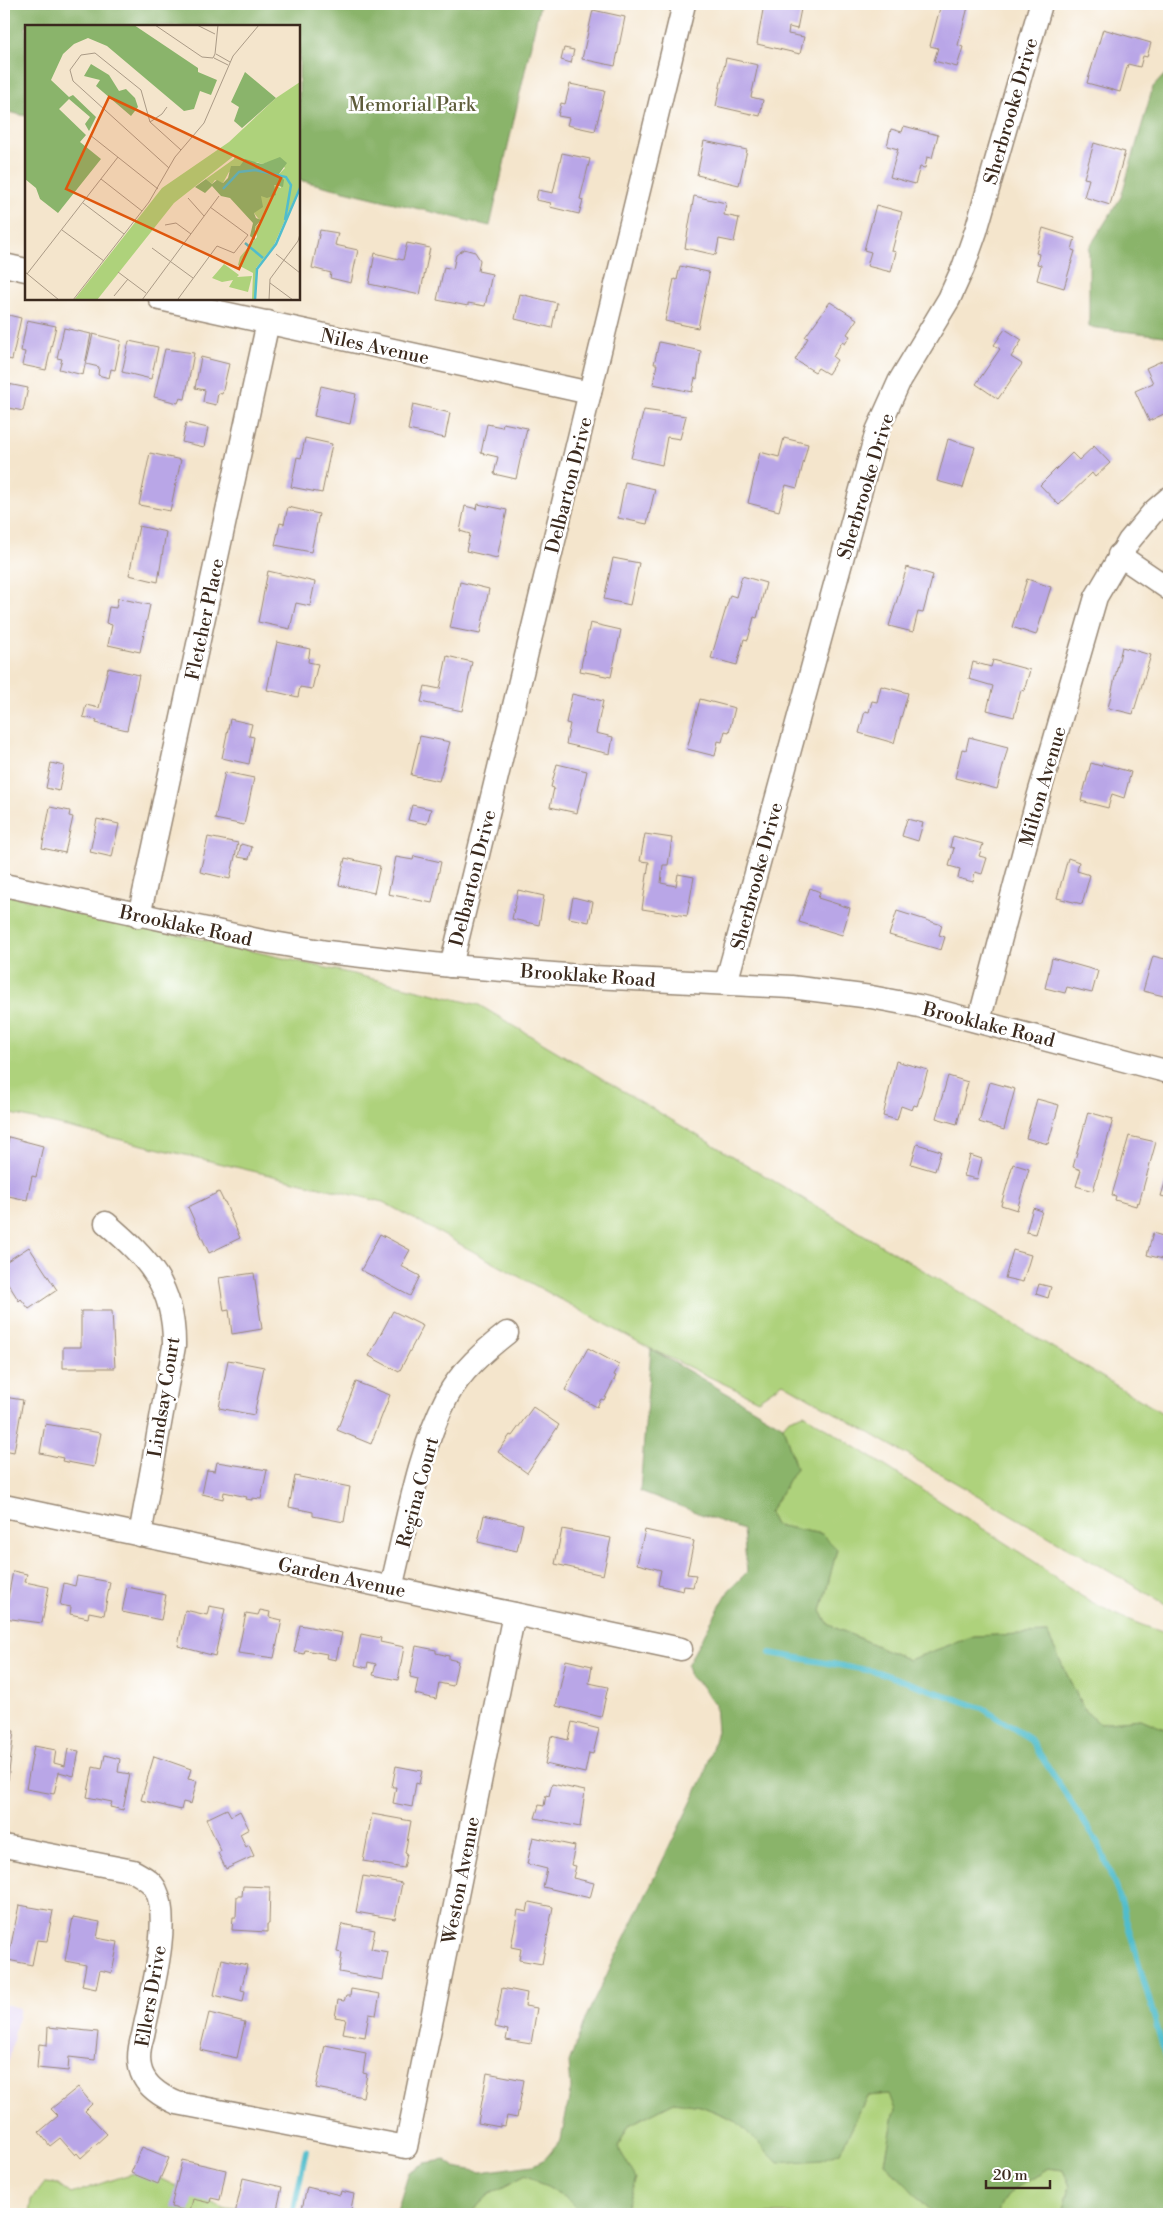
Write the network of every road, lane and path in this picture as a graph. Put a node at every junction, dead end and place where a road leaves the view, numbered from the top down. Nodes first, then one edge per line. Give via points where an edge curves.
1 (684, 4) edge
2 (1041, 4) edge
3 (4, 265) edge
4 (25, 270) edge
5 (165, 300) edge
6 (268, 322) junction
7 (590, 393) junction
8 (1169, 498) edge
9 (1119, 555) junction
10 (1169, 589) edge
11 (4, 886) edge
12 (139, 916) junction
13 (451, 966) junction
14 (726, 983) junction
15 (979, 1021) junction
16 (1169, 1072) edge
17 (106, 1223) dead end
18 (507, 1333) dead end
19 (4, 1506) edge
20 (140, 1535) junction
21 (391, 1588) junction
22 (514, 1614) junction
23 (681, 1649) dead end
24 (4, 1846) edge
25 (406, 2147) joint

1 - 7 street, Delbarton Drive
2 - 14 street, Sherbrooke Drive via 963,268 899,382 877,431
3 - 4 street
5 - 6 street, Niles Avenue
6 - 7 street, Niles Avenue
6 - 12 street, Fletcher Place
7 - 13 street, Delbarton Drive
8 - 9 street via 1154,511
9 - 10 street
9 - 15 street, Milton Avenue via 1096,598 1037,801
11 - 12 street, Brooklake Road
12 - 13 street, Brooklake Road via 327,952
13 - 14 street, Brooklake Road
14 - 15 street, Brooklake Road via 871,996
15 - 16 street, Brooklake Road
17 - 20 street, Lindsay Court via 149,1264 164,1289 175,1332
18 - 21 street, Regina Court via 464,1372 448,1396 424,1455
19 - 20 street, Garden Avenue
20 - 21 street, Garden Avenue
21 - 22 street, Garden Avenue
22 - 23 street, Garden Avenue
22 - 25 street, Weston Avenue
24 - 25 street, Ellers Drive via 133,1871 156,1889 161,1902 162,1926 139,2049 141,2070 151,2089 177,2104

